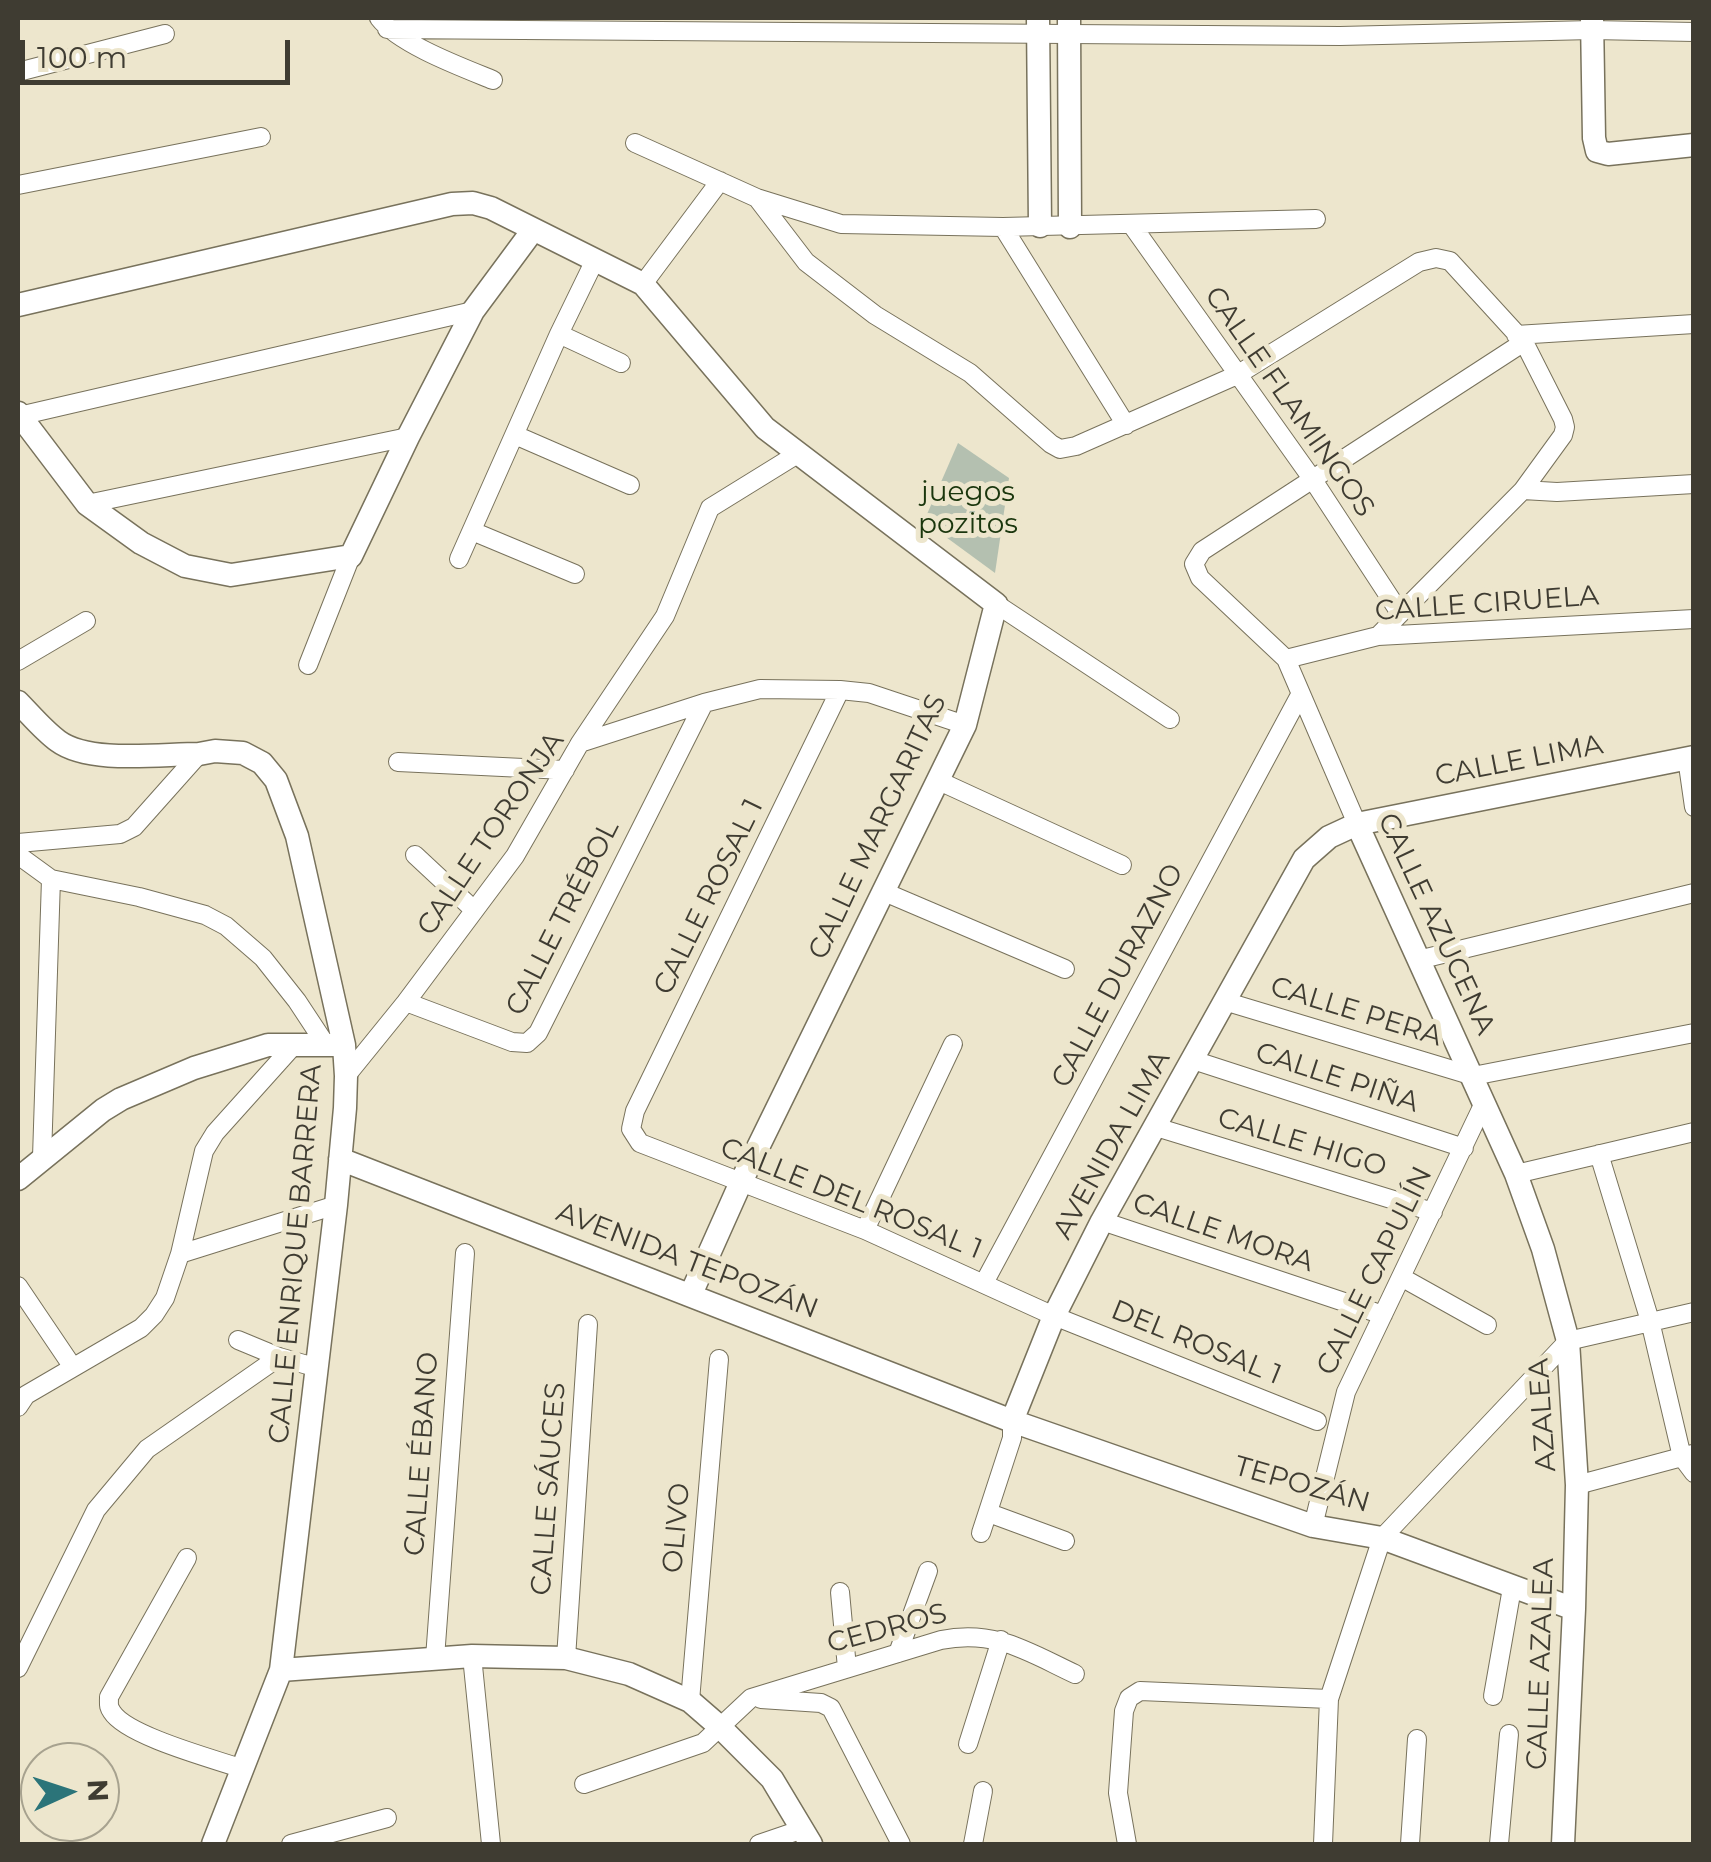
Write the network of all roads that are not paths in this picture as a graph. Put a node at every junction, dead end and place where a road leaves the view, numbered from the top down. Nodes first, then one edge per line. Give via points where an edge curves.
1 (383, 23) edge
2 (510, 24) edge
3 (1592, 24) edge
4 (1038, 25) edge
5 (1069, 25) edge
6 (1694, 32) edge
7 (166, 34) dead end
8 (18, 72) edge
9 (493, 80) dead end
10 (261, 138) dead end
11 (635, 144) dead end
12 (1694, 145) edge
13 (720, 181) junction
14 (18, 185) edge
15 (757, 198) junction
16 (1316, 219) dead end
17 (1131, 224) junction
18 (1040, 226) junction
19 (1070, 227) junction
20 (1003, 228) junction
21 (533, 230) junction
22 (595, 260) junction
23 (643, 284) junction
24 (18, 304) edge
25 (473, 311) junction
26 (1694, 324) edge
27 (559, 334) junction
28 (1520, 339) junction
29 (621, 363) dead end
30 (1237, 376) junction
31 (18, 414) edge
32 (1126, 425) junction
33 (516, 435) junction
34 (408, 437) junction
35 (799, 454) junction
36 (1313, 480) junction
37 (1694, 484) edge
38 (630, 485) dead end
39 (1523, 490) junction
40 (87, 504) junction
41 (472, 531) junction
42 (351, 556) junction
43 (459, 559) dead end
44 (575, 574) dead end
45 (996, 604) junction
46 (1400, 612) junction
47 (1694, 619) edge
48 (86, 621) dead end
49 (1378, 636) junction
50 (1286, 659) junction
51 (18, 661) edge
52 (308, 665) dead end
53 (840, 690) junction
54 (1300, 695) junction
55 (18, 702) edge
56 (704, 703) junction
57 (1170, 718) dead end
58 (965, 725) junction
59 (580, 743) junction
60 (199, 754) junction
61 (1690, 758) edge
62 (398, 762) dead end
63 (565, 770) junction
64 (939, 781) junction
65 (1694, 807) edge
66 (1357, 824) junction
67 (18, 842) edge
68 (18, 855) edge
69 (415, 855) dead end
70 (1122, 865) dead end
71 (51, 879) junction
72 (882, 891) junction
73 (1694, 894) edge
74 (474, 910) junction
75 (1418, 960) junction
76 (1065, 969) dead end
77 (1224, 1000) junction
78 (406, 1002) junction
79 (1694, 1033) edge
80 (953, 1044) dead end
81 (294, 1045) junction
82 (335, 1045) junction
83 (1192, 1060) junction
84 (346, 1076) junction
85 (1472, 1076) junction
86 (1484, 1104) junction
87 (1156, 1127) junction
88 (631, 1129) joint
89 (1694, 1132) edge
90 (1464, 1148) junction
91 (1599, 1154) junction
92 (42, 1157) junction
93 (340, 1160) junction
94 (1516, 1174) junction
95 (18, 1179) edge
96 (741, 1182) junction
97 (336, 1205) junction
98 (1433, 1212) junction
99 (1102, 1221) junction
100 (864, 1230) junction
101 (464, 1253) dead end
102 (180, 1254) junction
103 (1401, 1277) junction
104 (984, 1283) junction
105 (18, 1286) edge
106 (690, 1294) junction
107 (1694, 1312) edge
108 (1054, 1316) junction
109 (1383, 1316) junction
110 (1650, 1321) junction
111 (588, 1324) dead end
112 (1486, 1325) dead end
113 (238, 1340) dead end
114 (1568, 1341) junction
115 (279, 1356) junction
116 (719, 1359) dead end
117 (72, 1366) junction
118 (318, 1368) junction
119 (18, 1407) edge
120 (1318, 1420) dead end
121 (1012, 1421) junction
122 (1688, 1455) edge
123 (1694, 1474) edge
124 (1577, 1485) junction
125 (990, 1513) junction
126 (1314, 1526) junction
127 (982, 1533) dead end
128 (1382, 1538) junction
129 (1066, 1540) dead end
130 (188, 1558) dead end
131 (928, 1570) dead end
132 (1512, 1588) junction
133 (840, 1592) dead end
134 (1574, 1609) junction
135 (1002, 1640) junction
136 (898, 1653) junction
137 (472, 1656) junction
138 (435, 1658) junction
139 (566, 1658) junction
140 (18, 1668) edge
141 (847, 1668) junction
142 (281, 1670) junction
143 (1075, 1674) dead end
144 (1492, 1696) dead end
145 (751, 1698) junction
146 (1329, 1698) junction
147 (690, 1701) junction
148 (720, 1727) junction
149 (1509, 1734) dead end
150 (1416, 1740) dead end
151 (968, 1744) dead end
152 (242, 1768) junction
153 (584, 1784) dead end
154 (983, 1790) dead end
155 (387, 1818) dead end
156 (807, 1837) edge
157 (213, 1844) edge
158 (291, 1844) edge
159 (491, 1844) edge
160 (758, 1844) edge
161 (900, 1844) edge
162 (972, 1844) edge
163 (1128, 1844) edge
164 (1323, 1844) edge
165 (1410, 1844) edge
166 (1500, 1844) edge
167 (1563, 1844) edge

1 - 2 street
1 - 9 street
2 - 4 street
3 - 5 street via 1340,36
3 - 6 street
3 - 12 street via 1597,151
4 - 5 street
4 - 18 street
5 - 19 street
7 - 8 street
10 - 14 street
11 - 13 street
13 - 15 street
13 - 23 street
15 - 20 street via 840,224
15 - 32 street via 806,262 875,315 970,373 1050,444 1076,446
16 - 17 street
17 - 19 street
17 - 30 street, CALLE FLAMINGOS
18 - 19 street
18 - 20 street
20 - 32 street
21 - 22 street
21 - 24 street via 491,208 452,204
21 - 25 street
22 - 23 street
22 - 27 street
23 - 35 street via 765,428
25 - 31 street
25 - 34 street
26 - 28 street
27 - 29 street
27 - 33 street
28 - 30 street via 1450,262 1436,258
28 - 36 street
28 - 39 street via 1565,427
30 - 32 street
30 - 36 street, CALLE FLAMINGOS
31 - 40 street
33 - 38 street
33 - 41 street
34 - 40 street
34 - 42 street
35 - 45 street
35 - 59 street via 710,508 665,616
36 - 46 street, CALLE FLAMINGOS
36 - 50 street, CALLE AZUCENA via 1202,551 1194,564 1200,578
37 - 39 street
39 - 46 street
40 - 42 street via 186,566 230,575
41 - 43 street
41 - 44 street
42 - 52 street
45 - 57 street
45 - 58 street, CALLE MARGARITAS
46 - 49 street
47 - 49 street, CALLE CIRUELA
48 - 51 street
49 - 50 street, CALLE CIRUELA
50 - 54 street, CALLE AZUCENA
53 - 56 street, CALLE TORONJA via 760,689
53 - 58 street, CALLE TORONJA
53 - 88 street, CALLE ROSAL 1
54 - 66 street, CALLE AZUCENA
54 - 104 street, CALLE DURAZNO
55 - 60 street, CALLE ENRIQUE BARRERA via 76,752
56 - 59 street, CALLE TORONJA
56 - 78 street, CALLE TRÉBOL via 538,1034 527,1043 512,1042
58 - 64 street, CALLE MARGARITAS
59 - 63 street, CALLE TORONJA
60 - 67 street via 134,828
60 - 82 street, CALLE ENRIQUE BARRERA via 243,753 276,780 297,836
61 - 65 street
61 - 66 street, CALLE LIMA
62 - 63 street
63 - 74 street, CALLE TORONJA
64 - 70 street
64 - 72 street, CALLE MARGARITAS
66 - 75 street, CALLE AZUCENA
66 - 77 street, AVENIDA LIMA via 1328,837 1304,859
68 - 71 street
69 - 74 street
71 - 82 street via 139,897 226,926 263,958
71 - 92 street
72 - 76 street
72 - 96 street, CALLE MARGARITAS
73 - 75 street
74 - 78 street, CALLE TORONJA
75 - 85 street, CALLE AZUCENA
77 - 83 street, AVENIDA LIMA
77 - 85 street, CALLE PERA
78 - 84 street, CALLE TORONJA
79 - 85 street
80 - 100 street
81 - 82 street
81 - 92 street via 268,1045 194,1068 121,1099
81 - 102 street via 204,1152
82 - 84 street, CALLE ENRIQUE BARRERA
83 - 87 street, AVENIDA LIMA
83 - 90 street, CALLE PIÑA
84 - 93 street, CALLE ENRIQUE BARRERA
85 - 86 street, CALLE AZUCENA
86 - 90 street, CALLE CAPULÍN
86 - 94 street, CALLE AZUCENA
87 - 98 street, CALLE HIGO
87 - 99 street, AVENIDA LIMA
88 - 96 street, CALLE DEL ROSAL 1 via 640,1144
89 - 91 street
90 - 98 street, CALLE CAPULÍN
91 - 94 street
91 - 110 street
92 - 95 street
93 - 97 street, CALLE ENRIQUE BARRERA
93 - 106 street, AVENIDA TEPOZÁN
94 - 114 street, CALLE AZUCENA
96 - 100 street, CALLE DEL ROSAL 1
96 - 106 street, CALLE MARGARITAS
97 - 102 street
97 - 118 street, CALLE ENRIQUE BARRERA
98 - 103 street, CALLE CAPULÍN
99 - 108 street, AVENIDA LIMA
99 - 109 street, CALLE MORA
100 - 104 street, CALLE DEL ROSAL 1
101 - 138 street, CALLE ÉBANO
102 - 117 street via 154,1316
103 - 109 street, CALLE CAPULÍN
103 - 112 street
104 - 108 street, CALLE DEL ROSAL 1
105 - 117 street
106 - 121 street, AVENIDA TEPOZÁN
107 - 110 street
108 - 120 street, DEL ROSAL 1
108 - 121 street, AVENIDA LIMA
109 - 126 street, CALLE CAPULÍN via 1346,1392
110 - 114 street
110 - 122 street
111 - 139 street, CALLE SÁUCES
113 - 115 street
114 - 124 street, AZALEA
114 - 128 street
115 - 118 street
115 - 140 street via 147,1449 108,1495
116 - 147 street, OLIVO
117 - 119 street
118 - 142 street, CALLE ENRIQUE BARRERA
121 - 125 street, AVENIDA LIMA
121 - 126 street, TEPOZÁN
122 - 123 street
122 - 124 street
124 - 134 street, CALLE AZALEA
125 - 127 street, AVENIDA LIMA
125 - 129 street
126 - 128 street, TEPOZÁN
128 - 132 street, TEPOZÁN
128 - 146 street
130 - 152 street via 109,1697 109,1708 158,1742
131 - 136 street
132 - 134 street, TEPOZÁN
132 - 144 street
133 - 141 street
134 - 167 street, CALLE AZALEA
135 - 136 street, CEDROS via 964,1636
135 - 143 street, CEDROS
135 - 151 street
136 - 141 street, CEDROS
137 - 138 street
137 - 139 street
137 - 159 street
138 - 142 street
139 - 147 street via 629,1674
141 - 145 street, CEDROS
142 - 152 street, CALLE ENRIQUE BARRERA
145 - 148 street, CEDROS
145 - 161 street via 831,1708
146 - 163 street via 1140,1691 1129,1698 1118,1792
146 - 164 street
147 - 148 street
148 - 153 street, CEDROS via 703,1743
148 - 156 street via 772,1779
149 - 166 street
150 - 165 street
152 - 157 street, CALLE ENRIQUE BARRERA
154 - 162 street
155 - 158 street
156 - 160 street

